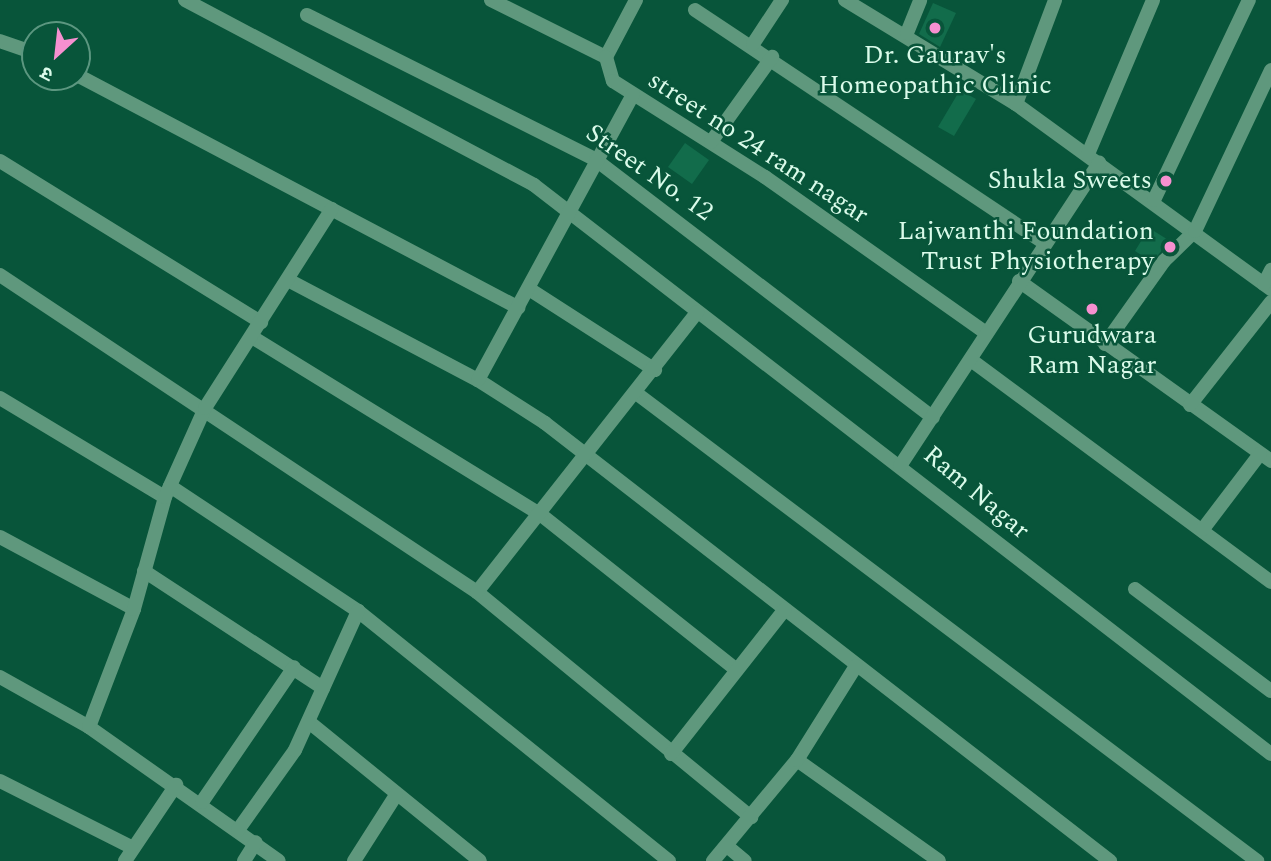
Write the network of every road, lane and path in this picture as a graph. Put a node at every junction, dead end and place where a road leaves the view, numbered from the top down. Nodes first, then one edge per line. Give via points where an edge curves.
1 (185, 0) edge
2 (491, 0) edge
3 (636, 0) edge
4 (782, 0) edge
5 (845, 0) edge
6 (920, 0) edge
7 (1055, 0) edge
8 (1153, 0) edge
9 (1249, 0) edge
10 (695, 10) dead end
11 (307, 15) dead end
12 (907, 33) junction
13 (0, 41) edge
14 (752, 44) junction
15 (21, 48) edge
16 (606, 57) junction
17 (772, 57) junction
18 (1271, 69) edge
19 (91, 82) edge
20 (633, 94) junction
21 (1016, 104) junction
22 (711, 142) junction
23 (1094, 159) junction
24 (596, 160) junction
25 (0, 161) edge
26 (1154, 200) junction
27 (332, 209) junction
28 (570, 211) junction
29 (1195, 231) junction
30 (1045, 243) junction
31 (1271, 270) edge
32 (0, 275) edge
33 (288, 280) junction
34 (1018, 281) junction
35 (1267, 286) edge
36 (529, 289) junction
37 (1271, 302) edge
38 (518, 308) junction
39 (697, 312) junction
40 (261, 322) junction
41 (986, 332) junction
42 (251, 337) junction
43 (1105, 344) junction
44 (971, 360) junction
45 (654, 370) junction
46 (478, 380) junction
47 (636, 393) junction
48 (0, 398) edge
49 (1191, 405) junction
50 (205, 408) junction
51 (933, 418) junction
52 (588, 456) junction
53 (1265, 457) edge
54 (900, 466) junction
55 (167, 492) junction
56 (540, 514) junction
57 (1203, 529) junction
58 (0, 537) edge
59 (144, 571) junction
60 (1271, 582) edge
61 (1135, 589) dead end
62 (477, 592) junction
63 (134, 609) junction
64 (785, 609) junction
65 (358, 611) junction
66 (856, 666) junction
67 (295, 667) junction
68 (737, 670) junction
69 (0, 677) edge
70 (323, 688) junction
71 (1271, 691) edge
72 (309, 722) junction
73 (89, 727) junction
74 (671, 754) junction
75 (1271, 754) edge
76 (797, 760) junction
77 (0, 781) edge
78 (176, 785) junction
79 (396, 795) junction
80 (202, 802) junction
81 (751, 817) junction
82 (238, 830) junction
83 (256, 842) junction
84 (727, 846) junction
85 (134, 848) junction
86 (471, 858) edge
87 (125, 861) edge
88 (244, 861) edge
89 (279, 861) edge
90 (354, 861) edge
91 (670, 861) edge
92 (713, 861) edge
93 (745, 861) edge
94 (939, 861) edge
95 (1110, 861) edge
96 (1256, 861) edge

1 - 28 street via 467,148
2 - 16 street
3 - 16 street
4 - 14 street
5 - 12 street
6 - 12 street
7 - 21 street
8 - 23 street, Ram Nagar
9 - 26 street
10 - 14 street
11 - 24 street, Street No. 12
12 - 21 street
13 - 15 street
14 - 17 street
16 - 20 street, street no 24 ram nagar via 607,74
17 - 22 street
17 - 30 street
18 - 29 street
19 - 27 street
20 - 22 street, street no 24 ram nagar
20 - 24 street
21 - 23 street
22 - 41 street, street no 24 ram nagar
23 - 26 street
23 - 30 street, Ram Nagar
24 - 28 street
24 - 51 street, Street No. 12
25 - 40 street
26 - 29 street
27 - 33 street
27 - 38 street
28 - 36 street
28 - 39 street
29 - 35 street
29 - 43 street via 1164,261
30 - 34 street, Ram Nagar
31 - 35 street
32 - 50 street
33 - 40 street
33 - 46 street
34 - 41 street, Ram Nagar
34 - 43 street
36 - 38 street
36 - 45 street
37 - 49 street
38 - 46 street
39 - 45 street
39 - 54 street
40 - 42 street
41 - 44 street, Ram Nagar
42 - 50 street
42 - 56 street
43 - 49 street
44 - 51 street, Ram Nagar
44 - 57 street
45 - 47 street
46 - 52 street
47 - 52 street
47 - 96 street
48 - 55 street
49 - 53 street
50 - 55 street
50 - 62 street
51 - 54 street, Ram Nagar
52 - 56 street
52 - 64 street
53 - 57 street
54 - 75 street, Ram Nagar
55 - 59 street
55 - 65 street
56 - 62 street
56 - 68 street
57 - 60 street
58 - 63 street
59 - 63 street
59 - 67 street
61 - 71 street
62 - 74 street
63 - 73 street
64 - 66 street
64 - 68 street
65 - 70 street
65 - 91 street
66 - 76 street
66 - 95 street
67 - 70 street
67 - 80 street
68 - 74 street
69 - 73 street
70 - 72 street
72 - 79 street
72 - 82 street
73 - 78 street
74 - 81 street
76 - 81 street
76 - 94 street
77 - 85 street
78 - 80 street
78 - 85 street
79 - 86 street
79 - 90 street
80 - 82 street
81 - 84 street
82 - 83 street
83 - 88 street
83 - 89 street
84 - 92 street
84 - 93 street
85 - 87 street

